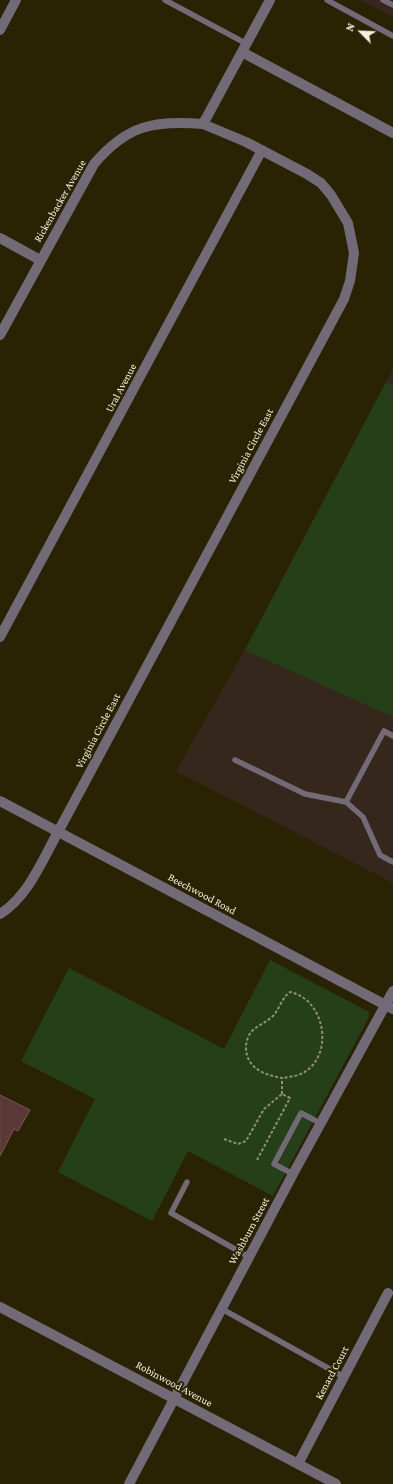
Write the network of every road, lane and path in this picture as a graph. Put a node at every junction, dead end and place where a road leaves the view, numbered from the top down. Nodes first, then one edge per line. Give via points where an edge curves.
1 (16, 0) edge
2 (165, 0) edge
3 (270, 0) edge
4 (327, 0) edge
5 (383, 0) edge
6 (393, 5) edge
7 (0, 30) edge
8 (393, 36) edge
9 (244, 48) junction
10 (203, 124) junction
11 (393, 132) edge
12 (262, 150) junction
13 (0, 238) edge
14 (40, 260) junction
15 (0, 335) edge
16 (0, 637) edge
17 (393, 736) edge
18 (234, 760) dead end
19 (0, 801) edge
20 (346, 802) junction
21 (58, 832) junction
22 (393, 862) edge
23 (0, 914) edge
24 (393, 991) edge
25 (389, 1006) edge
26 (282, 1078) junction
27 (282, 1094) junction
28 (320, 1123) junction
29 (224, 1139) dead end
30 (257, 1160) dead end
31 (293, 1174) junction
32 (187, 1182) dead end
33 (249, 1257) junction
34 (388, 1293) dead end
35 (0, 1307) edge
36 (222, 1309) junction
37 (344, 1378) junction
38 (175, 1398) junction
39 (298, 1464) junction
40 (129, 1484) edge
41 (336, 1484) edge

1 - 7 street
2 - 9 lane
3 - 9 street
4 - 8 lane
5 - 6 lane
9 - 10 street
9 - 11 street
10 - 12 street, Virginia Circle East
10 - 14 street, Rickenbacker Avenue via 157,123 129,133 104,152 86,176
12 - 16 street, Ural Avenue
12 - 21 street, Virginia Circle East via 321,183 334,199 348,223 352,239 354,253 350,281 344,299
13 - 14 street
14 - 15 street, Rickenbacker Avenue
17 - 20 lane via 384,731
18 - 20 lane via 305,794
19 - 21 street, Beechwood Road
20 - 22 lane via 363,817 380,855
21 - 23 street, Virginia Circle East via 27,886
21 - 25 street, Beechwood Road
24 - 25 street, Washburn Street
25 - 28 street, Washburn Street
26 - 26 path via 303,1073 311,1066 321,1048 323,1038 322,1025 312,1006 306,999 290,992 274,1014 250,1033 246,1043 246,1054 250,1063 263,1072
26 - 27 path
27 - 29 path via 264,1109 246,1141 238,1144
27 - 30 path via 290,1098
28 - 31 street, Washburn Street
28 - 31 lane via 301,1113 274,1164
31 - 33 street, Washburn Street
32 - 33 lane via 171,1214
33 - 36 street, Washburn Street
34 - 37 street, Kenard Court
35 - 38 street, Robinwood Avenue
36 - 37 lane
36 - 38 street, Washburn Street
37 - 39 street, Kenard Court
38 - 39 street, Robinwood Avenue
38 - 40 street, Washburn Street
39 - 41 street, Robinwood Avenue

